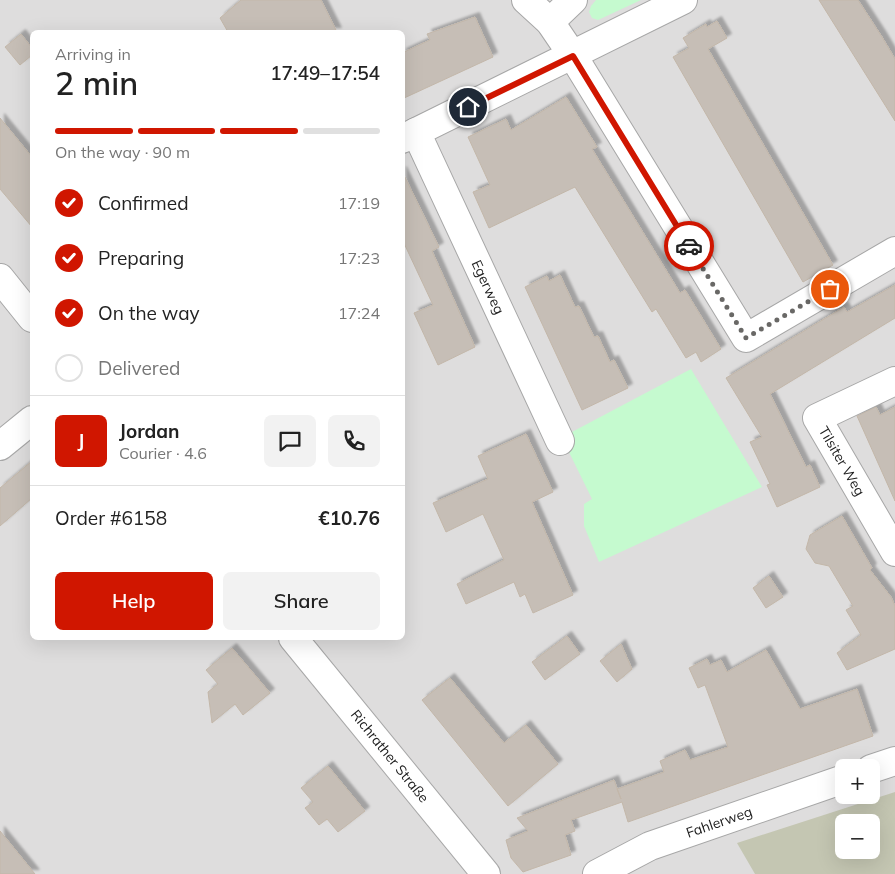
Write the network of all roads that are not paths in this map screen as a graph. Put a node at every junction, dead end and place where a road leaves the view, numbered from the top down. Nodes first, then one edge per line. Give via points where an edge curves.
1 (526, 0) edge
2 (573, 0) edge
3 (683, 0) edge
4 (550, 22) junction
5 (573, 56) junction
6 (409, 135) edge
7 (895, 251) edge
8 (0, 278) edge
9 (30, 316) edge
10 (895, 381) edge
11 (30, 422) edge
12 (560, 441) dead end
13 (0, 446) edge
14 (895, 552) edge
15 (295, 640) edge
16 (895, 761) edge
17 (880, 766) edge
18 (835, 782) edge
19 (486, 874) edge
20 (597, 874) edge

1 - 4 street
2 - 4 street
3 - 5 street
4 - 5 street
5 - 6 street
5 - 7 street via 746,338
6 - 12 street, Egerweg
8 - 9 street
10 - 14 street, Tilsiter Weg via 817,418
11 - 13 street
15 - 19 street, Richrather Straße
16 - 17 street
18 - 20 street, Fahlerweg via 650,846

